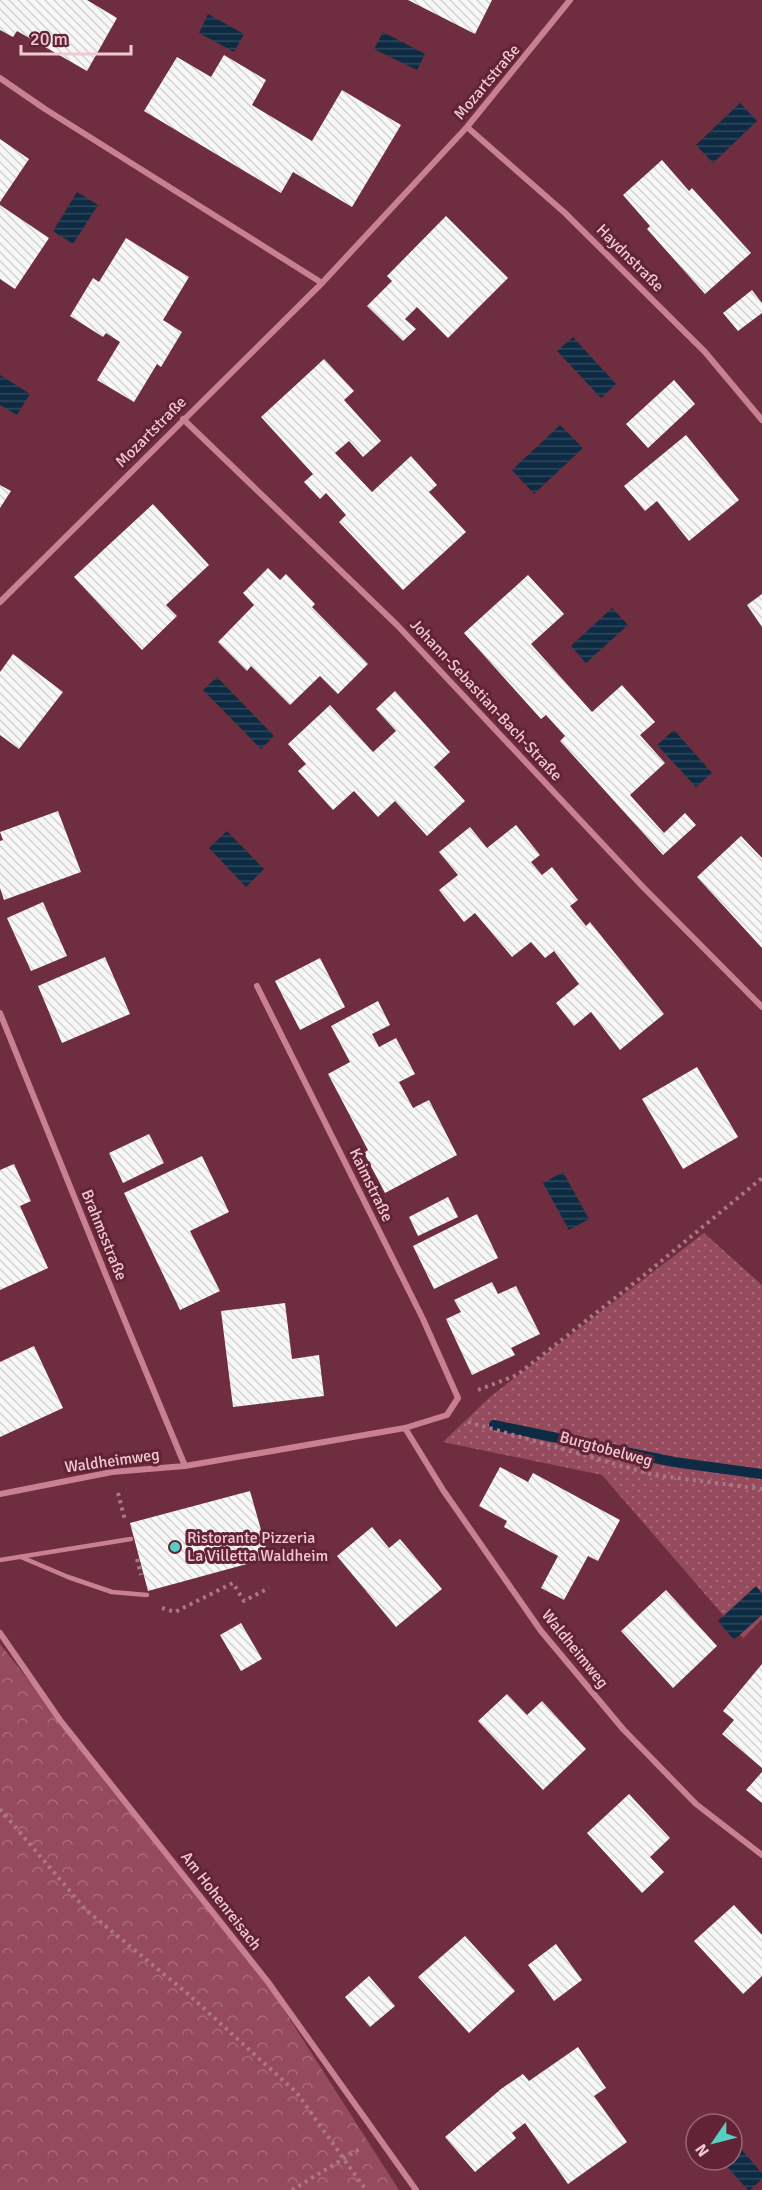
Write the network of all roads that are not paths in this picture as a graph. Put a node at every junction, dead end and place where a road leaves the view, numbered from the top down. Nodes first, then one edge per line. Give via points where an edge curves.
1 (570, 0) edge
2 (0, 78) edge
3 (467, 128) junction
4 (322, 283) junction
5 (183, 419) junction
6 (762, 420) edge
7 (0, 602) edge
8 (257, 986) dead end
9 (762, 1007) edge
10 (0, 1013) edge
11 (447, 1415) joint
12 (405, 1428) junction
13 (185, 1466) junction
14 (0, 1494) edge
15 (131, 1539) road end
16 (21, 1557) junction
17 (0, 1560) edge
18 (147, 1595) road end
19 (0, 1633) edge
20 (762, 1855) edge
21 (416, 2190) edge

1 - 3 street, Mozartstraße
2 - 4 street
3 - 4 street, Mozartstraße
3 - 6 street, Haydnstraße via 565,213 705,352
4 - 5 street, Mozartstraße
5 - 7 street, Mozartstraße
5 - 9 street, Johann-Sebastian-Bach-Straße via 397,625 643,887
8 - 11 street, Kaimstraße via 423,1319 458,1398
10 - 13 street, Brahmsstraße
11 - 12 street, Waldheimweg
12 - 13 street, Waldheimweg
12 - 20 street, Waldheimweg via 443,1490 570,1667 623,1730 696,1804
13 - 14 street, Waldheimweg via 112,1472
15 - 16 lane
16 - 17 lane
16 - 18 lane via 112,1592
19 - 21 street, Am Hohenreisach via 60,1720 268,1982

